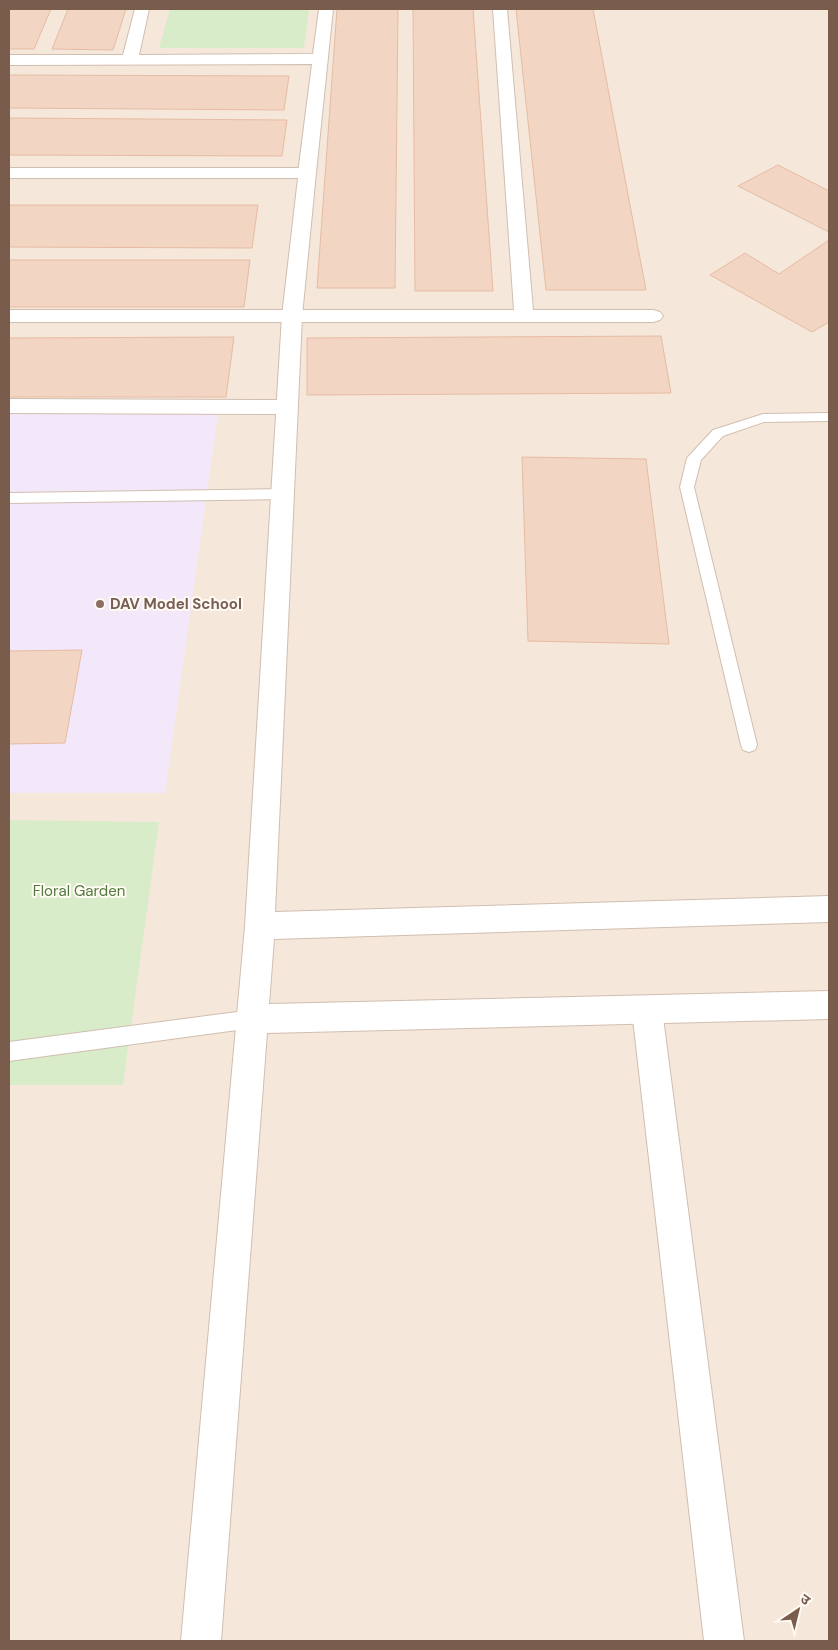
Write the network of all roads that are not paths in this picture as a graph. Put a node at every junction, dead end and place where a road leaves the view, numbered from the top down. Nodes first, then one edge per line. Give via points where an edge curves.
1 (142, 9) edge
2 (326, 9) edge
3 (500, 9) edge
4 (320, 59) junction
5 (9, 60) edge
6 (130, 60) junction
7 (307, 173) junction
8 (9, 174) edge
9 (9, 316) edge
10 (292, 316) junction
11 (524, 316) junction
12 (654, 316) dead end
13 (9, 406) edge
14 (287, 407) junction
15 (829, 417) edge
16 (282, 494) junction
17 (9, 498) edge
18 (749, 745) dead end
19 (829, 909) edge
20 (260, 926) junction
21 (829, 1006) edge
22 (647, 1010) junction
23 (252, 1019) junction
24 (9, 1052) edge
25 (200, 1641) edge
26 (724, 1641) edge

1 - 6 street
2 - 4 street
3 - 11 street
4 - 6 street
4 - 7 street
5 - 6 street
7 - 8 street
7 - 10 street
9 - 10 street
10 - 11 street
10 - 14 street
11 - 12 street
13 - 14 street
14 - 16 street
15 - 18 lane via 763,418 718,433 694,458 687,487
16 - 17 lane
16 - 20 street
19 - 20 street
20 - 23 street
21 - 22 street
22 - 23 street
22 - 26 street
23 - 24 lane
23 - 25 street

